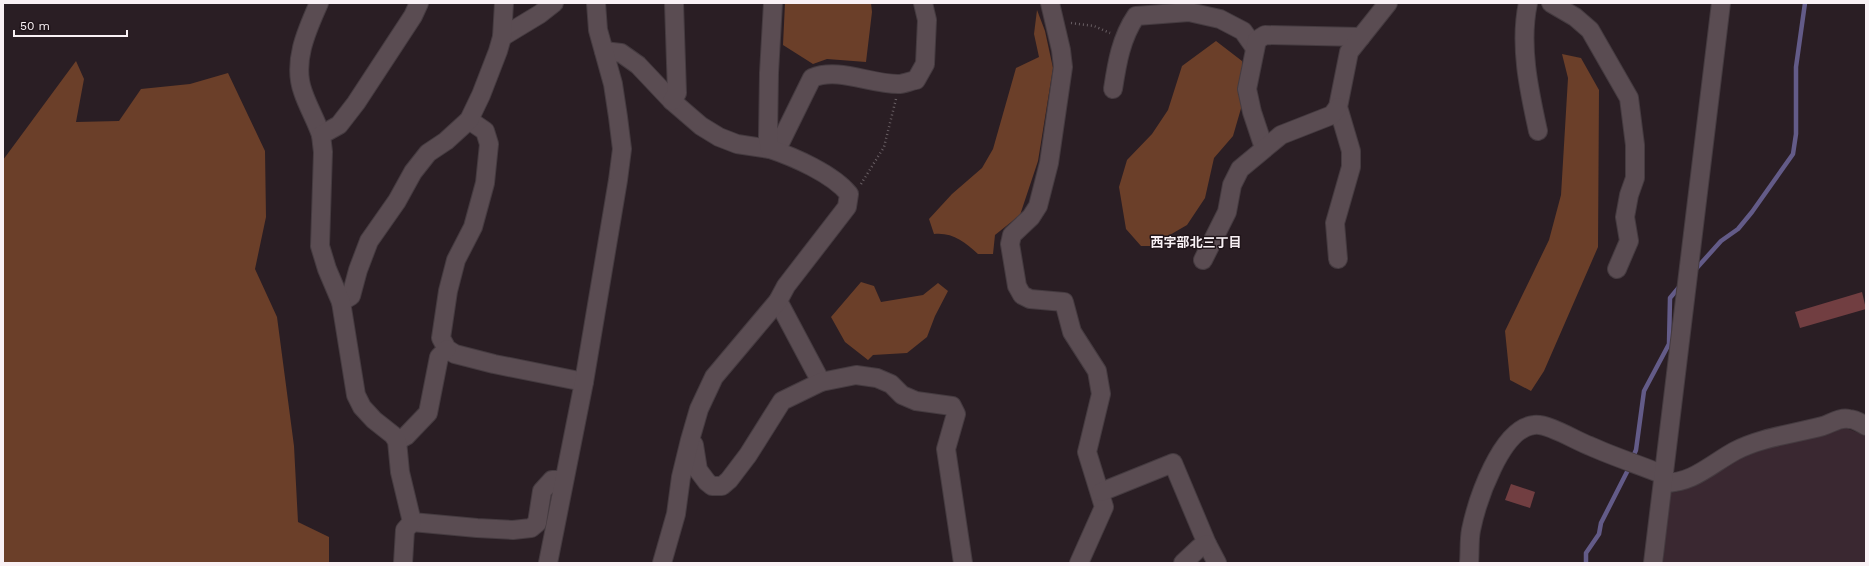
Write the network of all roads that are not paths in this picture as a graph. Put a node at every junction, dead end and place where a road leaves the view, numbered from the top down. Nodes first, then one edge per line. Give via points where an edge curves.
1 (319, 3) edge
2 (418, 3) edge
3 (504, 3) edge
4 (554, 3) edge
5 (596, 3) edge
6 (674, 3) edge
7 (773, 3) edge
8 (923, 3) edge
9 (1050, 3) edge
10 (1388, 3) edge
11 (1528, 3) edge
12 (1551, 3) edge
13 (1721, 3) edge
14 (1201, 9) edge
15 (502, 37) junction
16 (1361, 37) junction
17 (1255, 48) junction
18 (604, 51) junction
19 (1113, 89) dead end
20 (672, 101) junction
21 (1338, 107) junction
22 (469, 120) junction
23 (1538, 131) dead end
24 (322, 134) junction
25 (1264, 148) junction
26 (770, 149) junction
27 (1338, 259) dead end
28 (1203, 260) dead end
29 (1617, 269) dead end
30 (778, 301) junction
31 (341, 302) junction
32 (447, 349) junction
33 (584, 382) junction
34 (821, 382) junction
35 (1866, 426) edge
36 (690, 440) junction
37 (397, 441) junction
38 (1664, 479) junction
39 (564, 480) junction
40 (1101, 492) junction
41 (412, 522) junction
42 (1207, 544) junction
43 (403, 563) edge
44 (548, 563) edge
45 (662, 563) edge
46 (963, 563) edge
47 (1079, 563) edge
48 (1183, 563) edge
49 (1217, 563) edge
50 (1469, 563) edge
51 (1654, 563) edge

1 - 24 street via 303,44 300,82
2 - 24 street via 413,16 356,104 339,125
3 - 15 street
4 - 15 street
5 - 18 street via 598,30
6 - 20 street via 677,93
7 - 26 street via 769,80
8 - 26 street via 927,20 925,64 916,80 898,84 835,76 812,78 781,141
9 - 40 street via 1063,67 1049,163 1038,206 1031,217 1012,235 1010,244 1017,286 1022,295 1030,299 1064,302 1072,332 1097,371 1101,394 1088,452
10 - 16 street
11 - 23 street via 1525,17 1526,77
12 - 29 street via 1575,17 1590,30 1629,98 1635,145 1635,178 1625,217 1629,241
13 - 38 street
14 - 17 street via 1243,31
14 - 19 street via 1136,16 1123,40
15 - 22 street via 482,95
16 - 17 street via 1264,35 1257,40
16 - 21 street via 1349,52
17 - 25 street via 1247,89
18 - 20 street via 621,53 638,65
18 - 33 street via 622,150
20 - 26 street via 701,126 719,137 737,144
21 - 25 street via 1332,115 1281,135
21 - 27 street via 1351,151 1351,167 1336,223
22 - 31 street via 428,153 413,172 397,201 369,241 351,296
22 - 32 street via 485,131 489,144 485,183 473,227 456,260 448,291 441,331 441,338
24 - 31 street via 320,246
25 - 28 street via 1240,169 1232,185 1227,212
26 - 30 street via 794,158 842,185 848,194 846,207 786,286
30 - 34 street
30 - 36 street via 714,377 699,409
31 - 37 street via 356,395 362,407
32 - 33 street via 455,354 494,364
32 - 37 street via 439,357 428,413 406,436
33 - 39 street
34 - 36 street via 782,401 748,456 722,486 712,486 698,470 694,445
34 - 46 street via 856,375 877,378 916,402 952,406 956,414 946,449
35 - 38 street via 1849,418 1840,419 1825,426 1764,441 1736,451 1690,479 1671,483
36 - 45 street via 676,514
37 - 41 street via 400,472
38 - 50 street via 1557,430 1534,424 1519,430 1501,452 1482,488 1470,531
38 - 51 street
39 - 41 street via 552,480 542,491 537,523 531,528 513,530
39 - 44 street
40 - 42 street via 1173,463
40 - 47 street via 1104,507
41 - 43 street via 404,530
42 - 48 street
42 - 49 street

